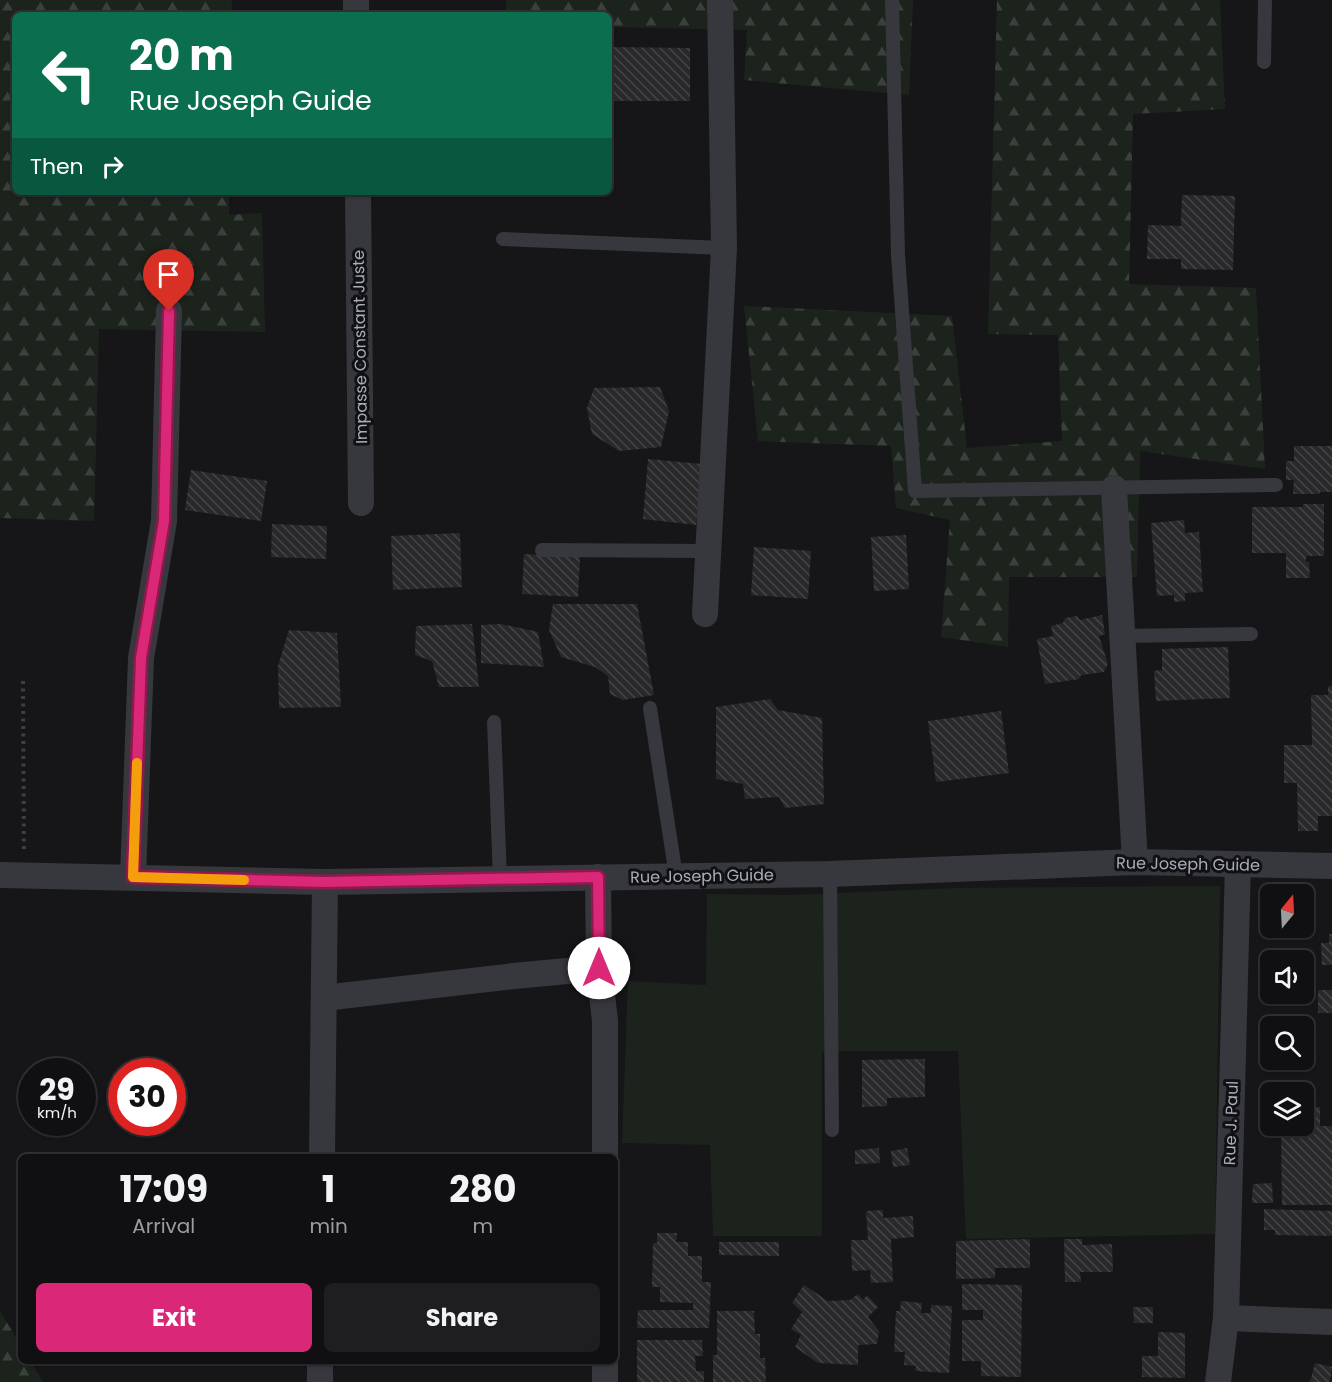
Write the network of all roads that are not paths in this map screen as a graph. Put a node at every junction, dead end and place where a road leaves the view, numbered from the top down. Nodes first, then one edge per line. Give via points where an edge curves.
1 (720, 0) edge
2 (892, 0) edge
3 (1265, 0) edge
4 (1264, 62) dead end
5 (358, 195) edge
6 (503, 239) dead end
7 (724, 248) junction
8 (169, 311) dead end
9 (1275, 485) dead end
10 (1114, 488) junction
11 (362, 503) dead end
12 (542, 550) dead end
13 (708, 551) junction
14 (705, 614) dead end
15 (1251, 634) dead end
16 (1122, 636) junction
17 (650, 708) dead end
18 (494, 722) dead end
19 (1135, 862) junction
20 (1238, 864) junction
21 (1332, 866) edge
22 (830, 874) junction
23 (12, 875) edge
24 (676, 876) junction
25 (133, 877) junction
26 (598, 877) junction
27 (500, 879) junction
28 (325, 882) junction
29 (599, 968) junction
30 (324, 998) junction
31 (832, 1130) dead end
32 (322, 1154) edge
33 (605, 1154) edge
34 (1226, 1318) junction
35 (1332, 1322) edge
36 (320, 1364) edge
37 (605, 1364) edge
38 (320, 1382) edge
39 (605, 1382) edge
40 (1218, 1382) edge

1 - 7 street
2 - 10 lane via 898,255 915,491
3 - 4 lane
5 - 11 street, Impasse Constant Juste
6 - 7 lane
7 - 13 street
8 - 25 street via 164,521 141,658
9 - 10 lane
10 - 16 street
12 - 13 lane
13 - 14 street
15 - 16 lane
16 - 19 street
17 - 24 lane
18 - 27 lane
19 - 20 street, Rue Joseph Guide
19 - 22 street, Rue Joseph Guide
20 - 21 street, Rue Joseph Guide
20 - 34 street, Rue J. Paul
22 - 24 street, Rue Joseph Guide
22 - 31 lane
23 - 25 street, Rue Joseph Guide
24 - 26 street, Rue Joseph Guide
25 - 28 street, Rue Joseph Guide
26 - 27 street, Rue Joseph Guide
26 - 29 street
27 - 28 street, Rue Joseph Guide
28 - 30 street
29 - 30 street
29 - 33 street via 605,1021
30 - 32 street
34 - 35 street
34 - 40 street, Rue J. Paul
36 - 38 street
37 - 39 street

